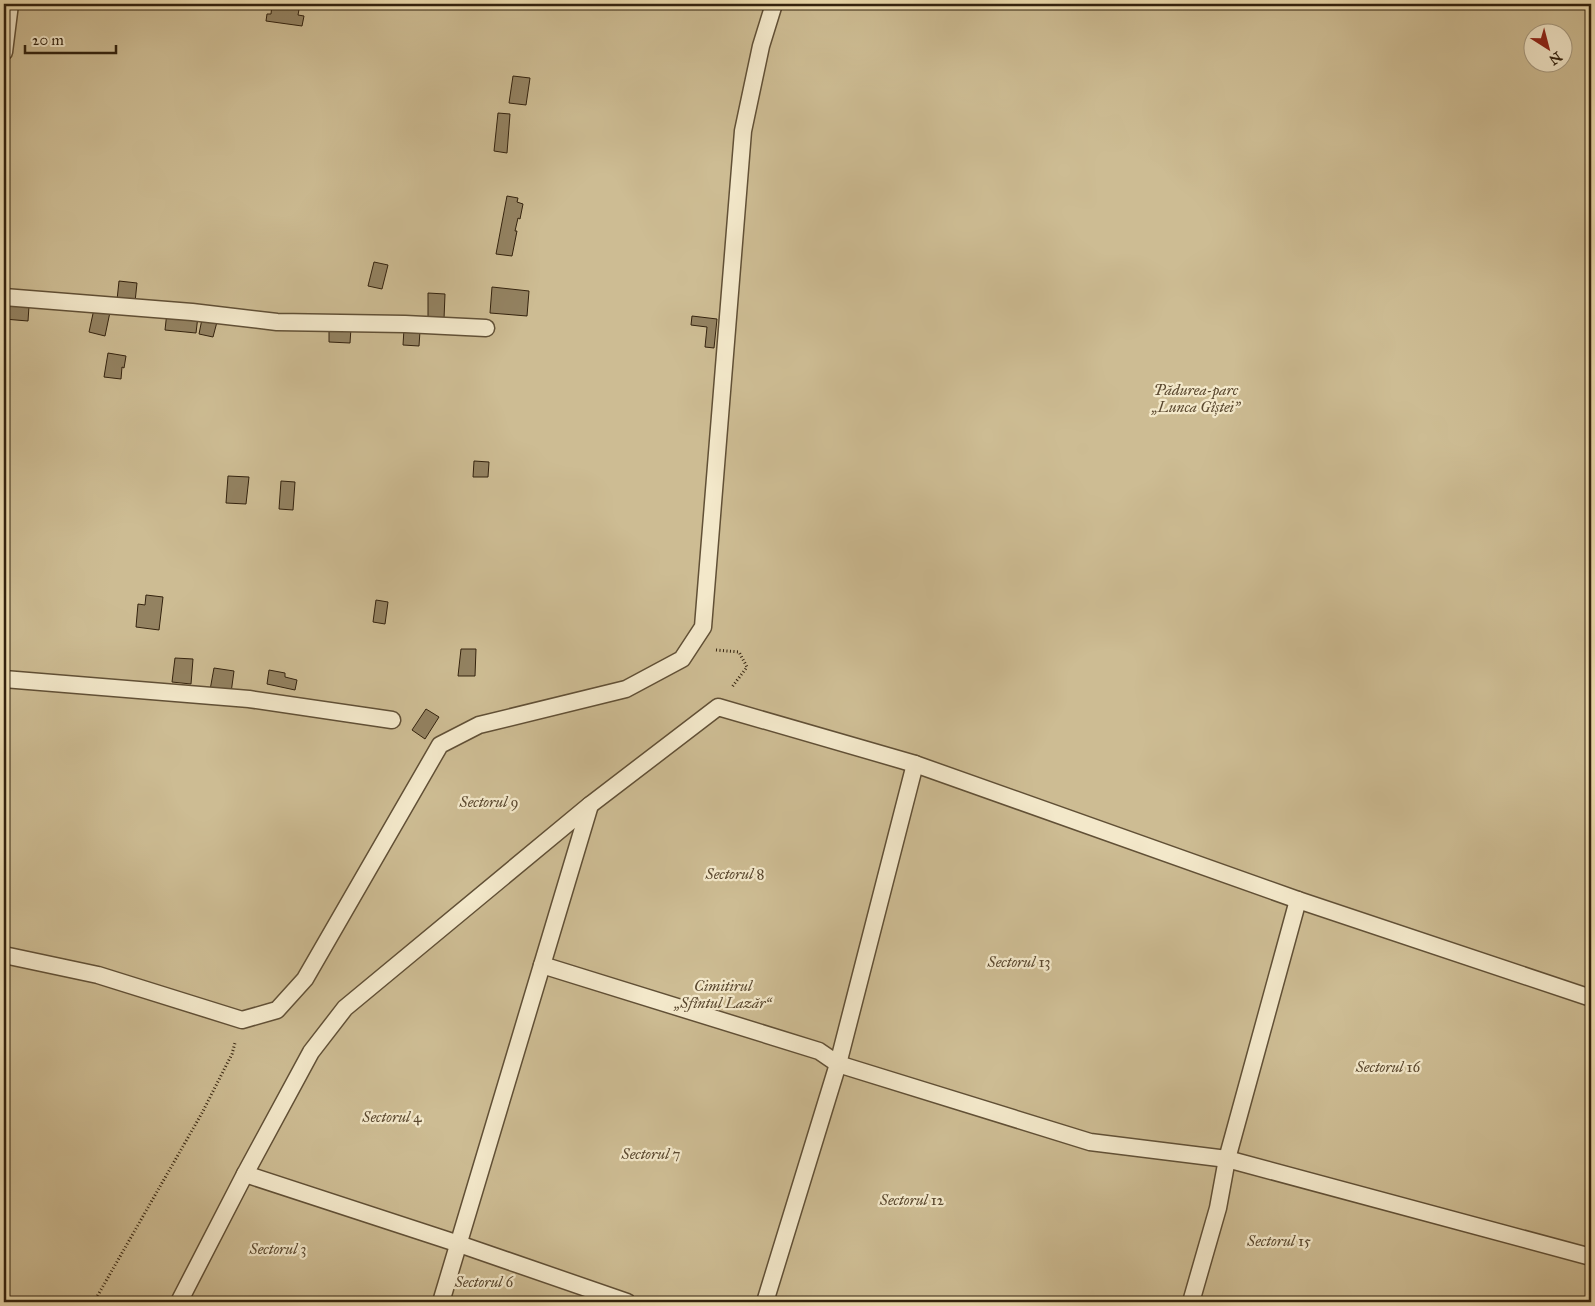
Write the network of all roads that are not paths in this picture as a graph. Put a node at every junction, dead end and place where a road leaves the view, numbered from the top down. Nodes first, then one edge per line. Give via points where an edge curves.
1 (10, 4) edge
2 (774, 4) edge
3 (4, 52) edge
4 (4, 296) edge
5 (486, 328) dead end
6 (4, 679) edge
7 (392, 720) dead end
8 (915, 764) junction
9 (590, 805) junction
10 (1298, 900) junction
11 (4, 955) edge
12 (542, 965) junction
13 (1591, 998) edge
14 (838, 1064) junction
15 (1227, 1159) junction
16 (245, 1174) junction
17 (459, 1244) junction
18 (1591, 1257) edge
19 (179, 1302) edge
20 (441, 1302) edge
21 (627, 1302) edge
22 (765, 1302) edge
23 (1191, 1302) edge

1 - 3 lane
2 - 11 lane via 761,46 743,131 703,627 682,660 626,689 480,724 440,745 305,978 277,1010 242,1020 98,975
4 - 5 lane via 277,322
6 - 7 lane via 249,699
8 - 9 lane via 718,707
8 - 10 lane
8 - 14 lane
9 - 12 lane
9 - 16 lane via 345,1008 311,1052
10 - 13 lane
10 - 15 lane
12 - 14 lane via 819,1050
12 - 17 lane
14 - 15 lane via 1090,1142
14 - 22 lane
15 - 18 lane
15 - 23 lane via 1218,1208
16 - 17 lane
16 - 19 lane
17 - 20 lane
17 - 21 lane

